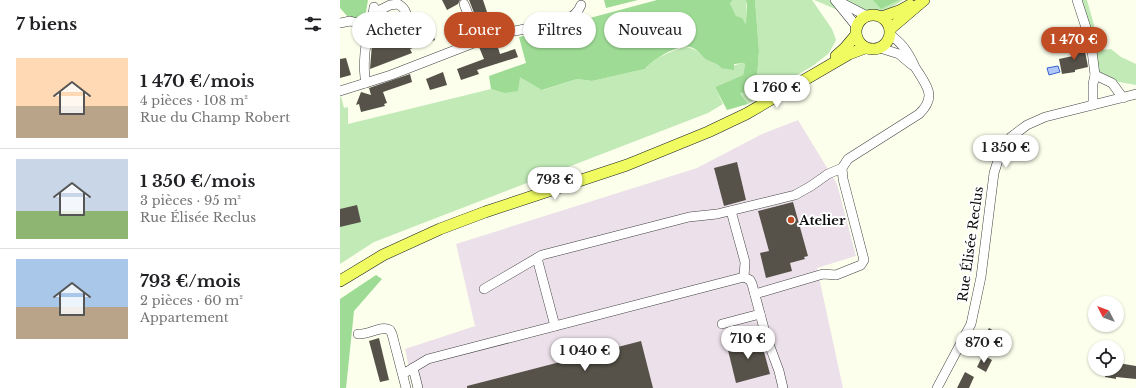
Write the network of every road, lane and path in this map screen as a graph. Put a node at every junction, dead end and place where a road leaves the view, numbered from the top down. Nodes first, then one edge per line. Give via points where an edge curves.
1 (836, 0) edge
2 (919, 0) edge
3 (924, 0) edge
4 (1077, 0) edge
5 (464, 4) dead end
6 (581, 5) dead end
7 (373, 12) edge
8 (406, 12) edge
9 (467, 12) edge
10 (867, 16) junction
11 (882, 17) junction
12 (352, 22) edge
13 (340, 23) edge
14 (515, 31) edge
15 (856, 31) junction
16 (890, 32) junction
17 (366, 48) edge
18 (459, 48) edge
19 (865, 48) junction
20 (880, 48) junction
21 (916, 68) junction
22 (822, 69) junction
23 (1095, 74) junction
24 (366, 83) junction
25 (340, 91) edge
26 (1136, 94) edge
27 (1124, 98) junction
28 (1093, 105) junction
29 (842, 168) junction
30 (731, 211) junction
31 (537, 258) junction
32 (744, 277) junction
33 (340, 281) edge
34 (484, 289) dead end
35 (755, 294) junction
36 (760, 314) junction
37 (722, 324) dead end
38 (555, 326) junction
39 (358, 334) dead end
40 (413, 368) junction
41 (403, 374) junction
42 (406, 388) edge
43 (418, 388) edge
44 (783, 388) edge
45 (936, 388) edge

1 - 10 street
1 - 15 street
2 - 11 main road
3 - 16 main road
4 - 23 street via 1091,43
5 - 9 street
6 - 14 street via 577,13 565,20
7 - 8 street via 398,4 404,7
10 - 11 main road
10 - 15 main road via 862,19
11 - 16 main road via 889,24
12 - 13 street
15 - 19 main road via 858,40
15 - 22 main road via 845,48
16 - 20 main road via 885,45
16 - 21 street via 904,47
17 - 24 street via 364,69
18 - 24 street
19 - 20 main road
19 - 22 main road
20 - 21 street via 898,54
21 - 29 street via 929,90 925,108 848,159
22 - 33 main road via 761,105 708,132 656,154 428,234 383,255
23 - 27 street via 1112,83
23 - 28 street
24 - 25 street
26 - 27 street, Rue Élisée Reclus
27 - 28 street, Rue Élisée Reclus
28 - 45 street, Rue Élisée Reclus via 1045,117 1027,125 1011,137 1000,154 994,173 981,277 971,324
29 - 30 street via 795,195
29 - 35 street via 864,260 861,265 836,276 823,274
30 - 31 street via 688,217
30 - 32 street via 745,262
31 - 34 street
31 - 38 street
32 - 35 street via 751,282
32 - 38 street
35 - 36 street
36 - 37 street
36 - 44 street
38 - 40 street via 428,359
39 - 41 street via 384,328 390,330
40 - 41 street
40 - 43 street
41 - 42 street

